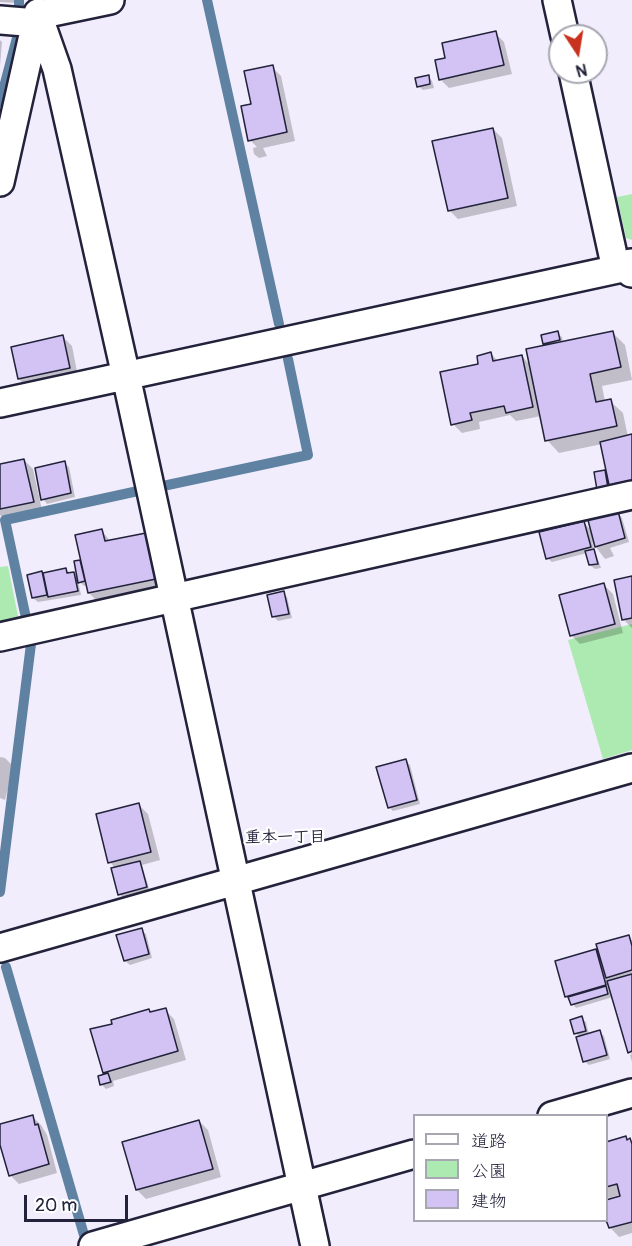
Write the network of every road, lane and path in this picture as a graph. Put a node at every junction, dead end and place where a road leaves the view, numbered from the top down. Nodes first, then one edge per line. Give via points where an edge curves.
1 (110, 0) edge
2 (557, 0) edge
3 (38, 13) edge
4 (0, 20) edge
5 (562, 24) edge
6 (576, 84) edge
7 (0, 182) edge
8 (628, 268) edge
9 (126, 376) junction
10 (0, 403) edge
11 (632, 495) edge
12 (174, 597) junction
13 (0, 637) edge
14 (632, 768) edge
15 (236, 880) junction
16 (0, 948) edge
17 (632, 1093) edge
18 (559, 1114) edge
19 (413, 1154) edge
20 (302, 1186) junction
21 (93, 1246) edge
22 (315, 1246) edge

1 - 3 street
2 - 5 street
3 - 4 street
3 - 7 street
3 - 9 street via 57,69
6 - 8 street
8 - 9 street
9 - 10 street
9 - 12 street
11 - 12 street
12 - 13 street
12 - 15 street
14 - 15 street
15 - 16 street
15 - 20 street
17 - 18 street
19 - 20 street
20 - 21 street
20 - 22 street

